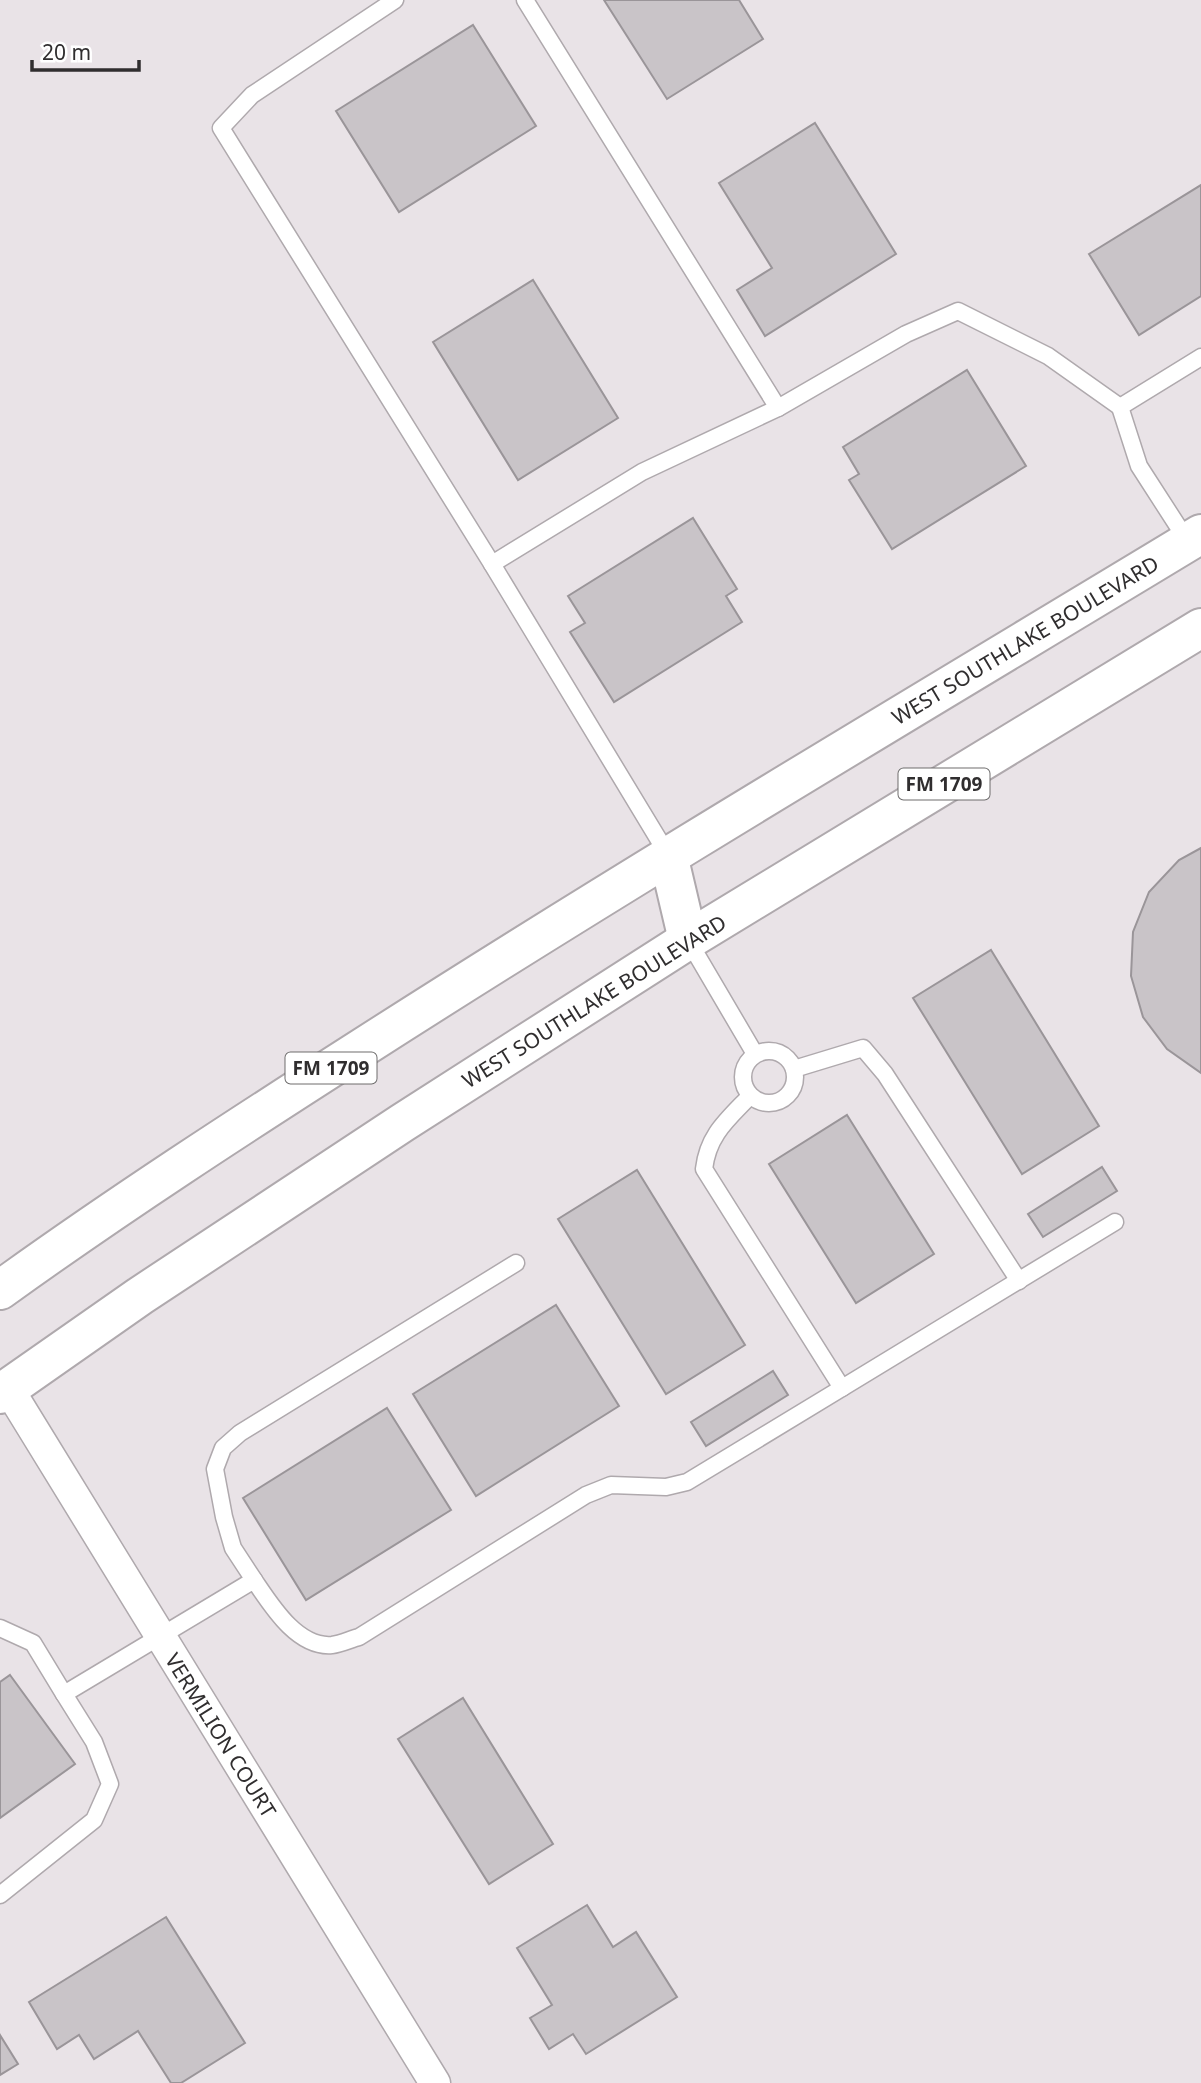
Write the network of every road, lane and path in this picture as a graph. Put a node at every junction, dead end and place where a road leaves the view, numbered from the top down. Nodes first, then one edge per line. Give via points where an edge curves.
1 (395, 0) edge
2 (525, 0) edge
3 (1201, 357) edge
4 (1120, 407) junction
5 (778, 408) junction
6 (1194, 538) edge
7 (492, 564) junction
8 (1201, 628) edge
9 (668, 855) junction
10 (688, 940) junction
11 (755, 1054) junction
12 (794, 1069) junction
13 (750, 1096) junction
14 (1115, 1222) dead end
15 (516, 1263) dead end
16 (1019, 1281) junction
17 (0, 1290) edge
18 (842, 1388) junction
19 (4, 1391) edge
20 (254, 1580) junction
21 (0, 1628) edge
22 (160, 1636) junction
23 (64, 1694) junction
24 (0, 1895) edge
25 (435, 2083) edge

1 - 7 lane via 252,95 221,128
2 - 5 lane
3 - 4 lane
4 - 5 lane via 1048,356 958,310 906,334
4 - 6 lane via 1139,466
5 - 7 lane via 642,472
6 - 9 main road, WEST SOUTHLAKE BOULEVARD / FM 1709
7 - 9 lane
8 - 10 main road, WEST SOUTHLAKE BOULEVARD / FM 1709
9 - 10 main road
9 - 17 main road, WEST SOUTHLAKE BOULEVARD / FM 1709 via 230,1132
10 - 11 lane
10 - 19 main road, WEST SOUTHLAKE BOULEVARD / FM 1709 via 402,1123
11 - 12 lane via 770,1050 785,1055
11 - 13 lane via 744,1066 743,1082
12 - 13 lane via 788,1095 762,1103
12 - 16 lane via 863,1048 885,1073
13 - 18 lane via 706,1150 704,1169
14 - 16 lane
15 - 20 lane via 240,1433 223,1448 215,1469 224,1517 233,1548
16 - 18 lane
18 - 20 lane via 687,1482 666,1487 611,1485 586,1495 359,1637 331,1645 305,1638 273,1609
19 - 22 street, VERMILION COURT
20 - 22 lane
21 - 23 lane via 33,1643
22 - 23 lane
22 - 25 street, VERMILION COURT
23 - 24 lane via 94,1742 110,1784 94,1820

